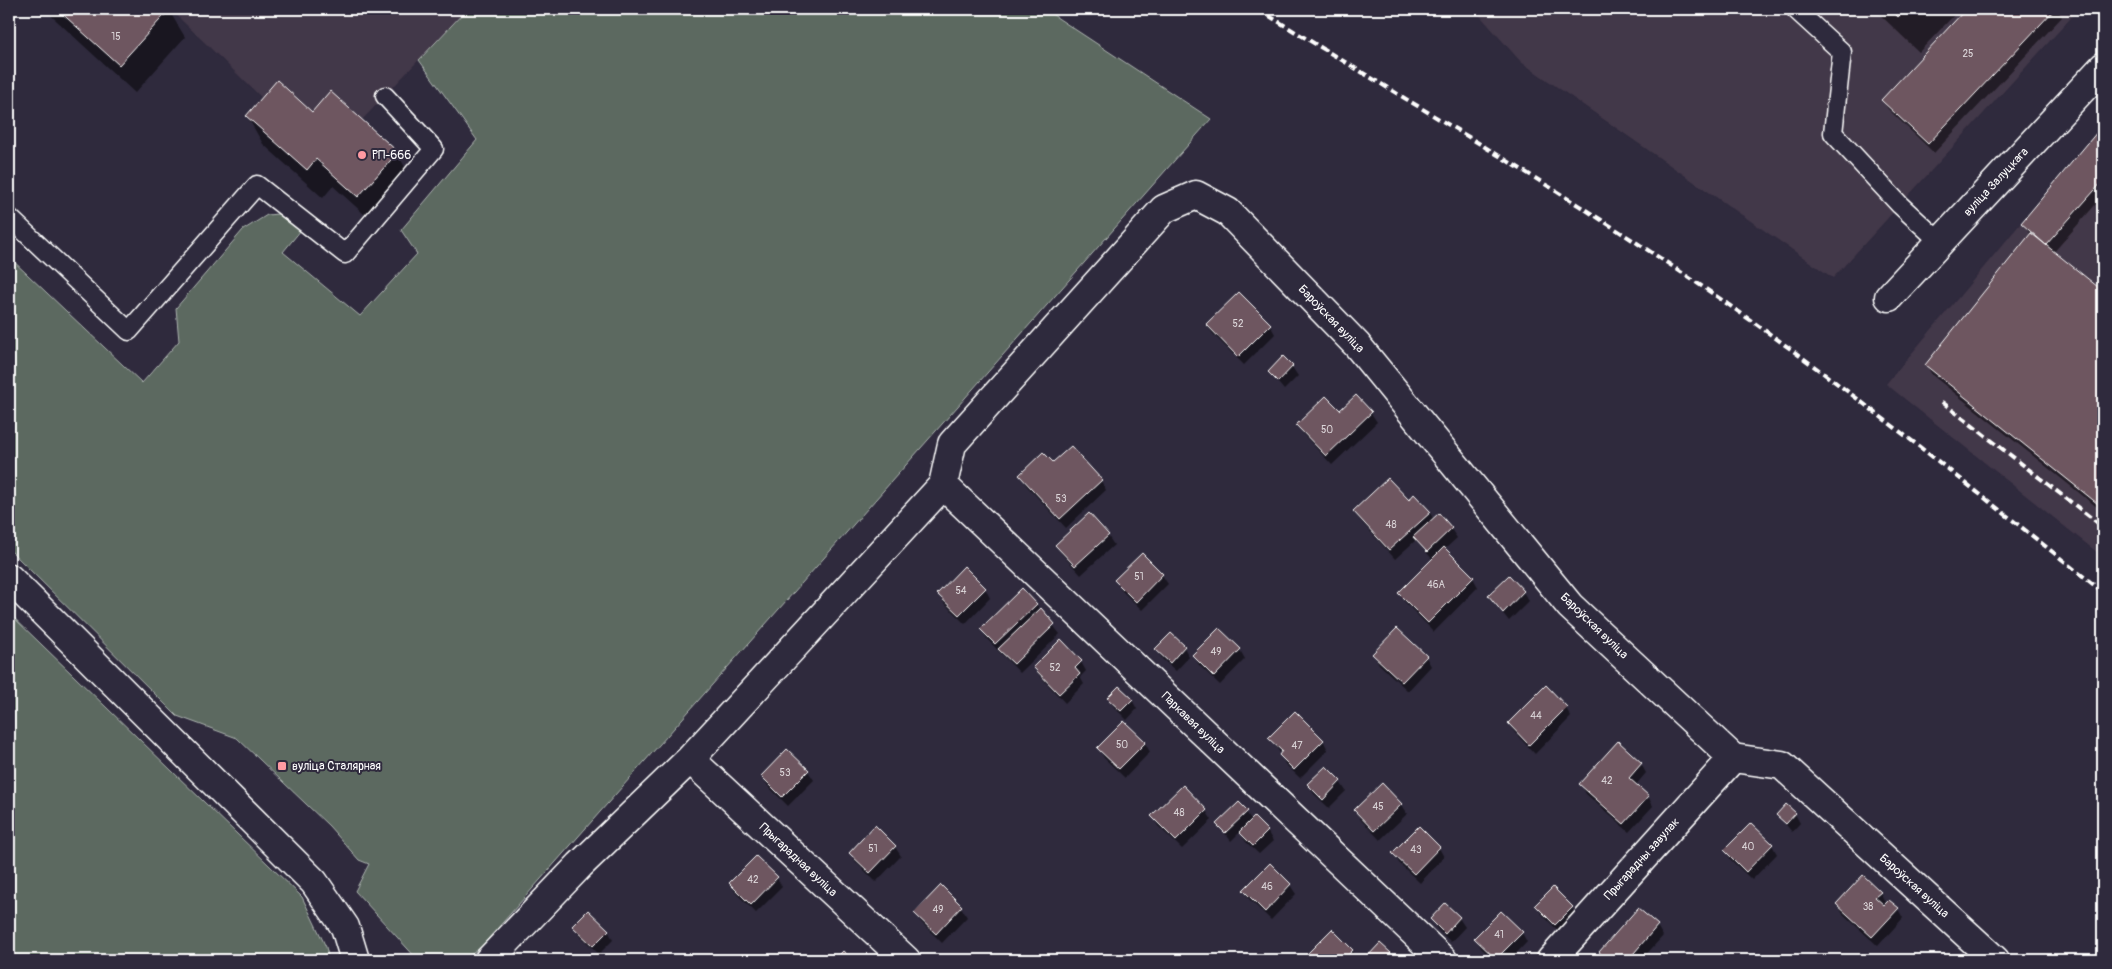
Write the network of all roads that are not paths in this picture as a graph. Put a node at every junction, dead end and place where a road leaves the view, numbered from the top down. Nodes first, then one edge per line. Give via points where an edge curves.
1 (1795, 9) edge
2 (2103, 66) edge
3 (385, 96) dead end
4 (9, 217) edge
5 (1940, 242) junction
6 (1889, 297) dead end
7 (943, 485) junction
8 (9, 578) edge
9 (1733, 758) junction
10 (690, 759) junction
11 (355, 960) edge
12 (489, 960) edge
13 (906, 960) edge
14 (1443, 960) edge
15 (1551, 960) edge
16 (1995, 960) edge

1 - 5 lane via 1842,52 1833,133 1900,205
2 - 5 street, вуліца Залуцкага
3 - 4 lane via 434,149 345,254 258,185 129,331
5 - 6 street, вуліца Залуцкага
7 - 9 street, Бароўская вуліца via 952,444 1164,209 1196,195 1228,212 1357,345 1570,606
7 - 10 street
7 - 14 street, Паркавая вуліца
8 - 11 street via 314,882 345,927
9 - 15 street, Прыгарадны завулак
9 - 16 street, Бароўская вуліца via 1782,765
10 - 12 street via 580,865
10 - 13 street, Прыгарадная вуліца

